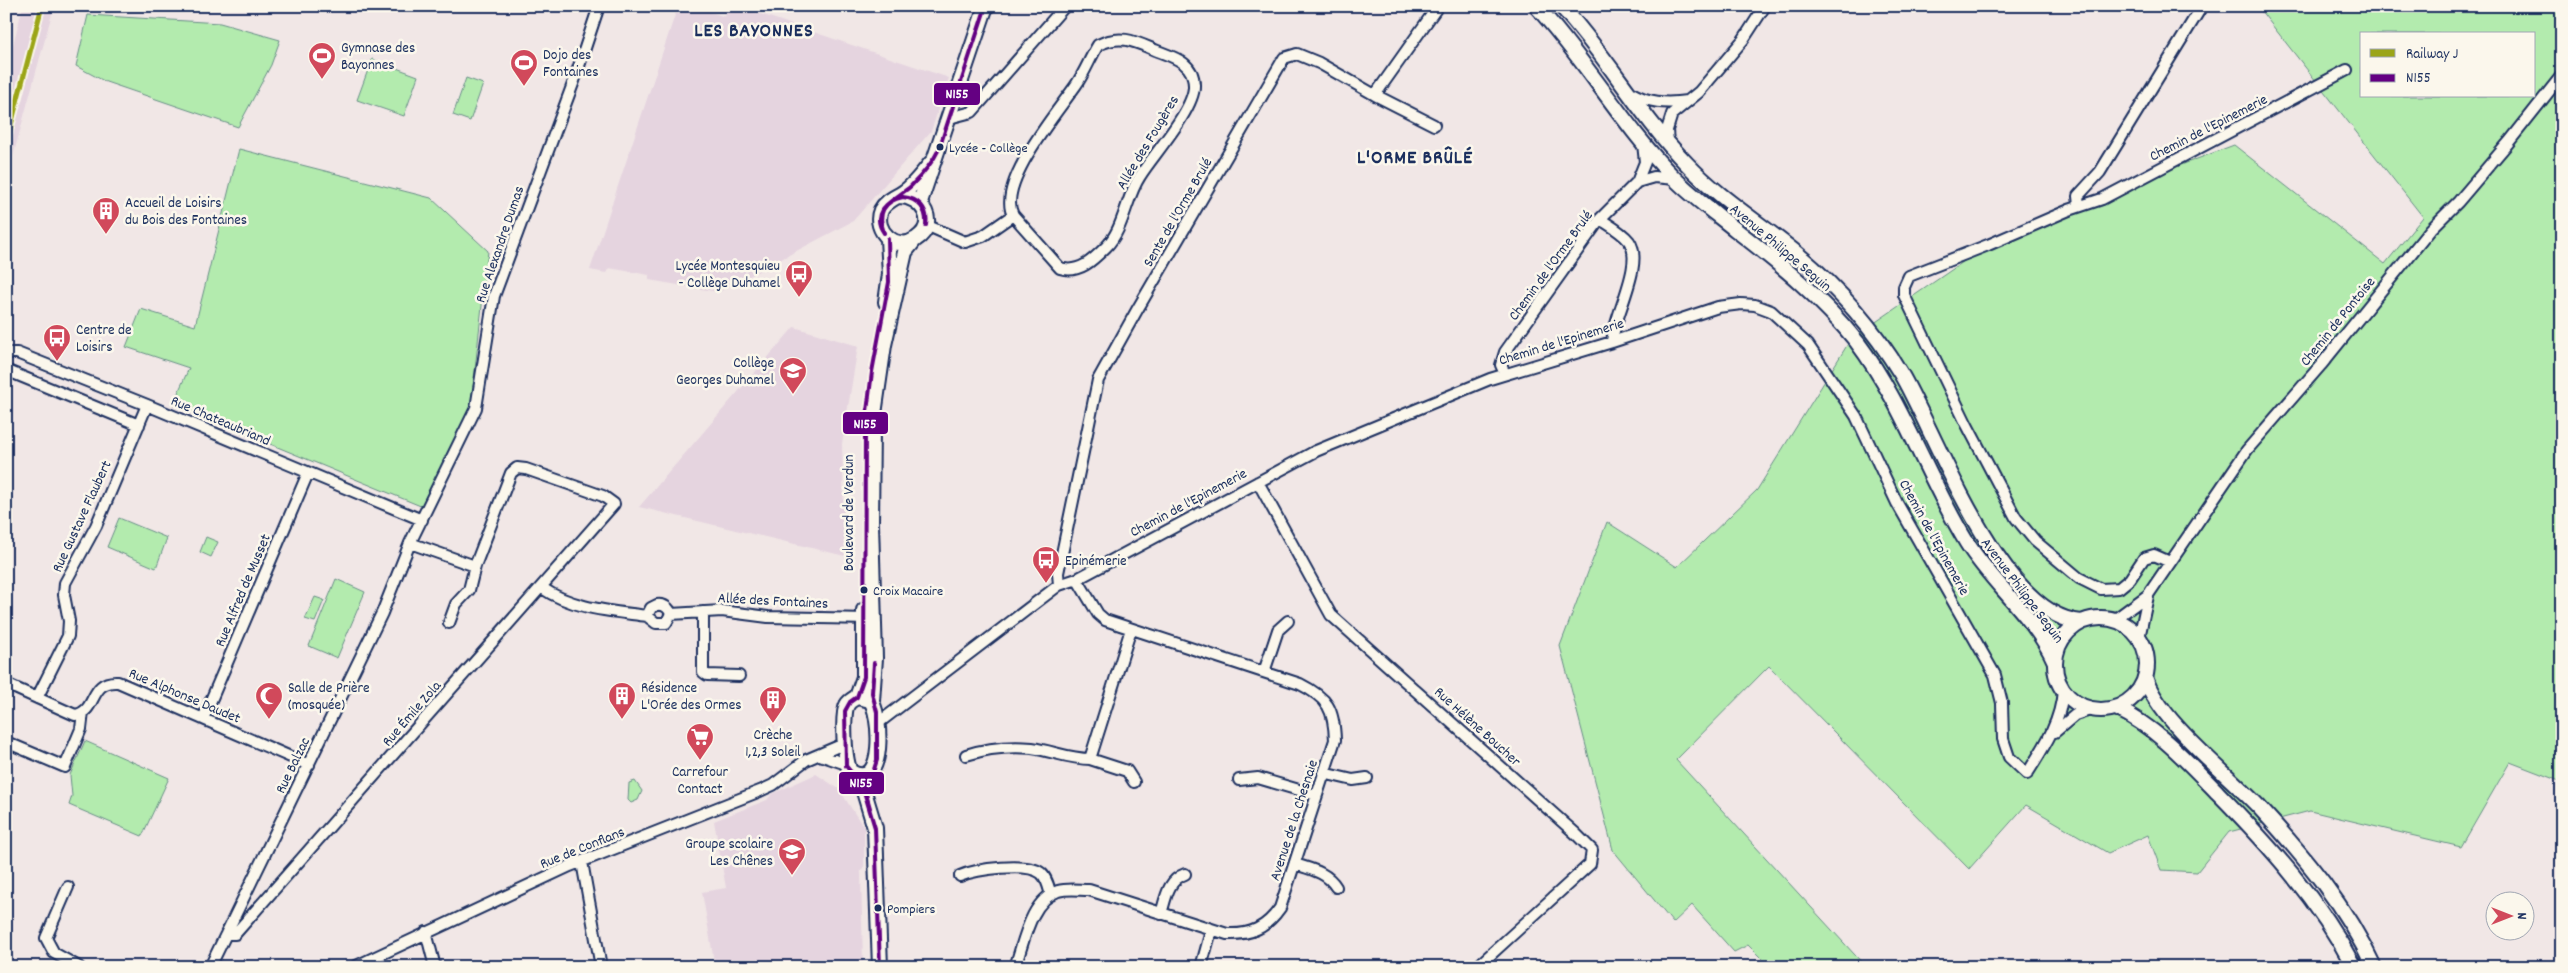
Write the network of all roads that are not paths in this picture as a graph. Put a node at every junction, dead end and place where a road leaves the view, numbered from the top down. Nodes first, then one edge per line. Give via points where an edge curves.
1 (599, 6) edge
2 (986, 6) edge
3 (1065, 6) edge
4 (1536, 6) edge
5 (1561, 6) edge
6 (1766, 6) edge
7 (2202, 6) edge
8 (1435, 8) edge
9 (2348, 70) dead end
10 (2562, 75) edge
11 (1629, 92) junction
12 (1375, 95) junction
13 (1686, 101) junction
14 (949, 118) junction
15 (1434, 125) dead end
16 (1642, 140) junction
17 (1668, 144) junction
18 (933, 160) junction
19 (1676, 180) junction
20 (1637, 182) junction
21 (898, 196) junction
22 (920, 202) junction
23 (2079, 206) junction
24 (1012, 215) junction
25 (1600, 220) junction
26 (926, 225) junction
27 (888, 239) junction
28 (913, 242) junction
29 (1612, 342) junction
30 (6, 353) edge
31 (8, 370) dead end
32 (1505, 374) junction
33 (147, 405) junction
34 (138, 426) junction
35 (308, 473) junction
36 (1258, 482) junction
37 (422, 520) junction
38 (410, 543) junction
39 (2170, 562) junction
40 (475, 566) junction
41 (1076, 579) junction
42 (1059, 585) junction
43 (542, 588) junction
44 (2148, 595) junction
45 (703, 612) junction
46 (671, 614) junction
47 (647, 616) junction
48 (869, 619) junction
49 (2114, 620) junction
50 (1288, 621) dead end
51 (2082, 622) junction
52 (449, 623) dead end
53 (1131, 629) junction
54 (2139, 638) junction
55 (2055, 662) junction
56 (1264, 672) junction
57 (739, 676) dead end
58 (2145, 677) junction
59 (6, 684) edge
60 (2063, 690) junction
61 (857, 697) junction
62 (37, 698) junction
63 (902, 703) junction
64 (874, 704) junction
65 (2116, 708) junction
66 (2093, 709) junction
67 (83, 712) junction
68 (203, 719) junction
69 (877, 724) junction
70 (2050, 736) junction
71 (6, 742) edge
72 (846, 743) junction
73 (820, 755) junction
74 (966, 755) dead end
75 (1090, 759) junction
76 (846, 764) junction
77 (309, 765) junction
78 (865, 773) junction
79 (1323, 773) junction
80 (1368, 778) dead end
81 (1239, 780) dead end
82 (1134, 782) dead end
83 (1316, 795) junction
84 (582, 862) junction
85 (1295, 864) junction
86 (1185, 874) dead end
87 (960, 876) dead end
88 (68, 887) dead end
89 (1336, 887) dead end
90 (1052, 895) junction
91 (1161, 914) junction
92 (1211, 931) junction
93 (426, 932) junction
94 (226, 934) junction
95 (79, 967) edge
96 (210, 967) edge
97 (354, 967) edge
98 (435, 967) edge
99 (601, 967) edge
100 (880, 967) edge
101 (1015, 967) edge
102 (1201, 967) edge
103 (1477, 967) edge
104 (2354, 967) edge
105 (2374, 967) edge

1 - 37 street, Rue Alexandre Dumas via 494,296 476,408
2 - 14 main road
3 - 14 street via 972,112
4 - 16 main road, Avenue Philippe Seguin via 1575,51
5 - 11 main road, Avenue Philippe Seguin
6 - 13 street via 1743,40 1699,92
7 - 23 street via 2100,172 2078,196
8 - 12 street
9 - 23 street, Chemin de l'Epinemerie via 2102,199
10 - 39 street, Chemin de Pontoise via 2509,142 2431,229 2247,450
11 - 13 street via 1661,103
11 - 17 main road, Avenue Philippe Seguin
12 - 15 street, Sente de l'Orme Brulé
12 - 42 street, Sente de l'Orme Brulé via 1297,54 1284,58 1098,380 1058,573
13 - 17 street via 1669,119
14 - 18 main road
16 - 19 main road, Avenue Philippe Seguin
16 - 20 street, Chemin de l'Orme Brulé via 1645,162
17 - 51 main road, Avenue Philippe Seguin via 1702,178 1825,278 1853,308 1900,373 1972,516 1992,548 2018,581 2042,604 2065,619
18 - 21 main road
18 - 22 main road
19 - 20 street via 1654,176
19 - 55 main road, Avenue Philippe Seguin via 1803,284 1858,344 1895,403 1967,544 1993,581 2040,633
20 - 25 street, Chemin de l'Orme Brulé
21 - 22 main road
21 - 27 main road via 885,204 881,211 880,227
22 - 26 main road via 927,217
23 - 39 street, Chemin de l'Epinemerie via 1909,276 1904,295 2016,518 2035,541 2079,578 2101,589 2119,588 2130,579 2144,558 2154,555
24 - 24 street, Allée des Fougères via 1009,202 1022,165 1077,84 1098,45 1118,38 1128,39 1183,61 1194,84 1189,103 1134,186 1112,240 1092,259 1078,269 1060,268
24 - 26 street via 983,236 965,242
25 - 29 street via 1628,240 1633,250 1634,262
25 - 32 street, Chemin de l'Orme Brulé via 1505,352 1501,365
26 - 28 main road via 924,232
27 - 28 main road via 900,244
27 - 48 main road, Boulevard de Verdun via 889,282 865,427 863,499
28 - 48 main road, Boulevard de Verdun via 905,252 875,403 870,482
29 - 32 street, Chemin de l'Epinemerie
29 - 70 street, Chemin de l'Epinemerie via 1718,307 1755,305 1771,311 1808,345 1856,416 1897,502 1995,675 2002,703 2003,739 2009,757 2027,774
30 - 33 street, Rue Chateaubriand via 17,353
31 - 34 street
32 - 36 street, Chemin de l'Epinemerie via 1316,451
33 - 34 street, Rue Gustave Flaubert
33 - 35 street, Rue Chateaubriand
34 - 62 street, Rue Gustave Flaubert via 96,526 65,582 68,636
35 - 37 street, Rue Chateaubriand
35 - 68 street, Rue Alfred de Musset
36 - 41 street, Chemin de l'Epinemerie
36 - 103 street, Rue Hélène Boucher via 1331,614 1592,850 1590,864
37 - 38 street, Rue Balzac
38 - 40 street
38 - 77 street, Rue Balzac via 382,613
39 - 44 street, Chemin de Pontoise
40 - 43 street, Rue Émile Zola via 511,473 517,468 603,496 614,504
40 - 52 street via 469,590 456,604
41 - 42 street, Chemin de l'Epinemerie
41 - 53 street, Avenue de la Chesnaie via 1104,620
42 - 63 street, Chemin de l'Epinemerie
43 - 47 street, Allée des Fontaines via 596,610
43 - 94 street, Rue Émile Zola via 235,934
44 - 49 street, Chemin de Pontoise
44 - 54 street, Chemin de Pontoise
45 - 46 street, Allée des Fontaines
45 - 48 street, Allée des Fontaines via 722,610 768,618
45 - 57 street via 703,672 707,675
46 - 47 street, Allée des Fontaines via 666,623 661,624
46 - 47 street, Allée des Fontaines via 664,606 657,605
48 - 61 main road, Boulevard de Verdun via 863,682
48 - 64 main road, Boulevard de Verdun
49 - 51 main road via 2098,618
49 - 54 main road
50 - 56 street via 1278,630
51 - 55 main road via 2063,638
53 - 56 street, Avenue de la Chesnaie
53 - 75 street
54 - 58 main road via 2146,657
55 - 60 main road
56 - 79 street, Avenue de la Chesnaie via 1314,691 1330,707 1335,740
58 - 65 main road via 2137,693
58 - 105 main road via 2152,696 2169,718 2259,807 2317,874 2347,916
59 - 62 street
60 - 66 main road via 2073,701
60 - 70 street via 2061,710
61 - 64 main road via 865,697
61 - 72 main road, Boulevard de Verdun via 845,710
62 - 67 street via 74,715
63 - 64 street, Chemin de l'Epinemerie via 883,709
63 - 69 street, Chemin de l'Epinemerie
64 - 69 main road, Boulevard de Verdun
65 - 66 main road
65 - 104 main road via 2144,723 2169,744 2259,835 2316,904
66 - 70 street via 2075,715
67 - 68 street, Rue Alphonse Daudet via 100,686 118,682
67 - 71 street via 82,729 65,767
68 - 77 street, Rue Alphonse Daudet
69 - 78 main road, Boulevard de Verdun via 877,760
72 - 73 street, Rue de Conflans
72 - 76 main road, Boulevard de Verdun
73 - 76 street
73 - 84 street, Rue de Conflans via 806,760 760,791
74 - 75 street via 989,748 1031,748
75 - 82 street via 1127,771
76 - 78 main road via 849,770
77 - 94 street, Rue Balzac
78 - 100 main road via 866,794 875,828
79 - 80 street via 1353,780
79 - 83 street, Avenue de la Chesnaie
81 - 83 street via 1258,778
83 - 85 street, Avenue de la Chesnaie
84 - 93 street, Rue de Conflans
84 - 99 street
85 - 89 street via 1323,874
85 - 92 street, Avenue de la Chesnaie via 1280,908 1262,928 1245,935
86 - 91 street via 1176,877 1170,886
87 - 90 street via 988,868 1036,869 1044,875
88 - 95 street via 46,938 54,953
90 - 91 street, Avenue de la Chesnaie via 1070,889 1089,890
90 - 101 street via 1036,908
91 - 92 street, Avenue de la Chesnaie
92 - 102 street
93 - 97 street, Rue de Conflans
93 - 98 street
94 - 96 street, Rue Balzac

